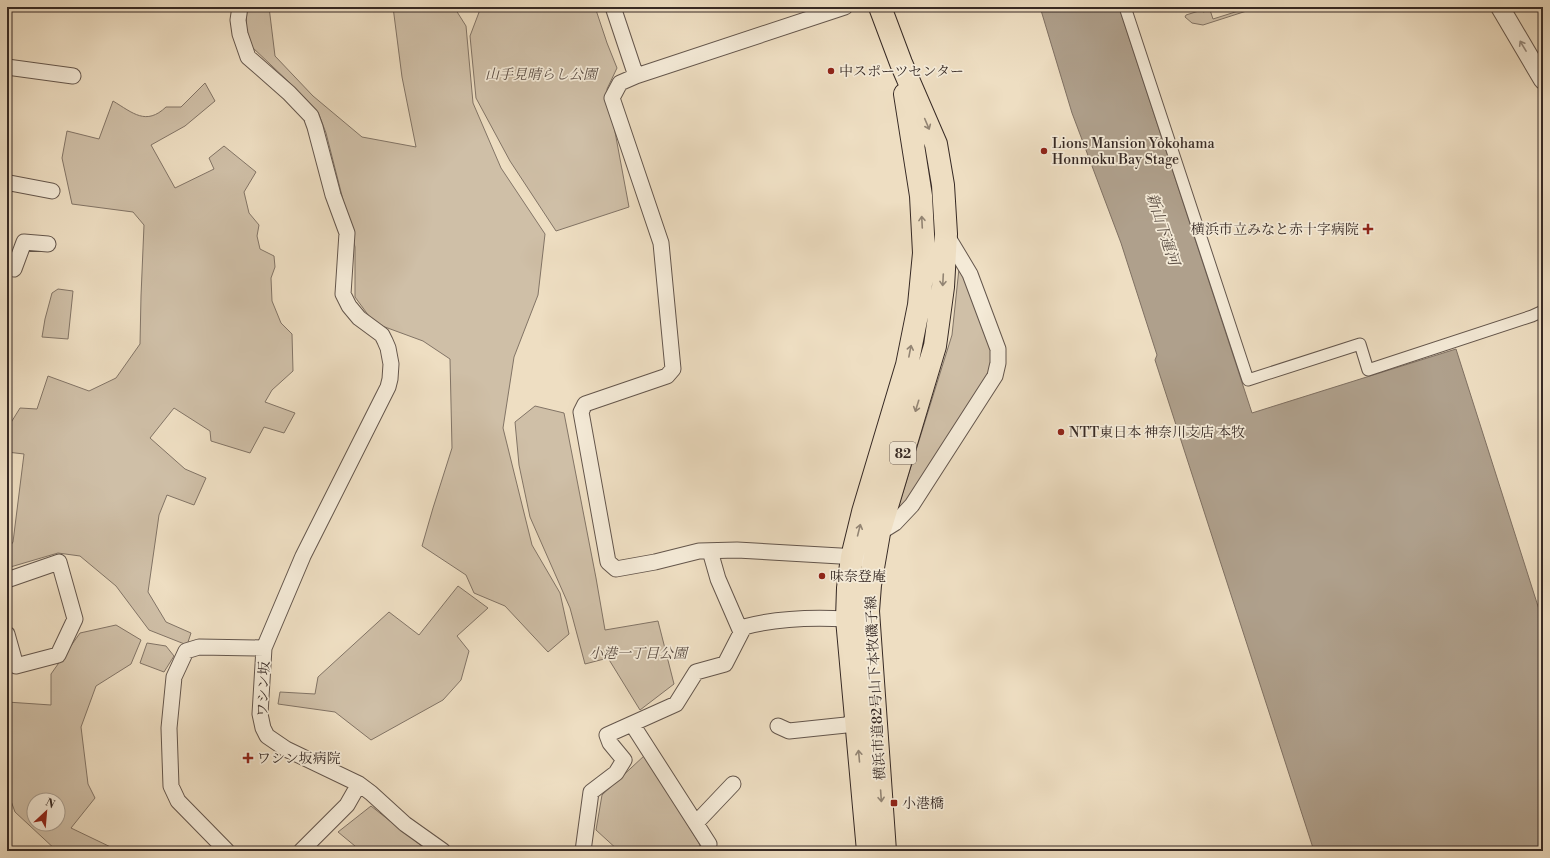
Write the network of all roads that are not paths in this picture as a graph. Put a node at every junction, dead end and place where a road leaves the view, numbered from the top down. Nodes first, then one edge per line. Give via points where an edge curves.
1 (240, 7) edge
2 (613, 7) edge
3 (845, 7) edge
4 (880, 7) edge
5 (1125, 7) edge
6 (1500, 7) edge
7 (901, 63) junction
8 (7, 67) edge
9 (73, 76) dead end
10 (636, 76) junction
11 (1543, 80) edge
12 (7, 185) edge
13 (52, 191) dead end
14 (946, 234) junction
15 (48, 244) dead end
16 (7, 266) edge
17 (1543, 312) edge
18 (879, 533) junction
19 (710, 551) junction
20 (852, 557) junction
21 (874, 560) junction
22 (7, 580) edge
23 (847, 619) junction
24 (741, 632) junction
25 (7, 634) edge
26 (264, 648) junction
27 (856, 720) junction
28 (632, 724) junction
29 (778, 726) dead end
30 (359, 784) junction
31 (733, 784) dead end
32 (696, 823) junction
33 (227, 851) edge
34 (301, 851) edge
35 (443, 851) edge
36 (583, 851) edge
37 (707, 851) edge
38 (868, 851) edge
39 (885, 851) edge

1 - 26 street, ワシン坂 via 240,34 248,57 290,93 311,116 333,195 347,233 343,294 359,318 382,335 391,364 388,387 303,556
2 - 10 street
3 - 10 street
4 - 7 main road, 横浜市道82号山下本牧磯子線 / 82
5 - 17 street via 1248,380 1360,344 1368,370
11 -> 6 street
7 -> 14 main road, 横浜市道82号山下本牧磯子線 / 82 via 936,144 943,185
20 -> 7 main road, 横浜市道82号山下本牧磯子線 / 82 via 907,365 919,305 924,253 921,196
8 - 9 street
10 - 19 street via 620,83 612,98 661,243 673,369 666,376 585,404 581,412 608,562 616,569 699,551
12 - 13 street
14 -> 18 main road, 横浜市道82号山下本牧磯子線 / 82 via 943,287 935,346
14 - 18 street via 970,274 998,348 998,363 995,376 912,506 895,523
15 - 16 street via 24,242 14,269
18 - 21 main road, 横浜市道82号山下本牧磯子線 / 82
19 - 20 street via 737,550
19 - 24 street via 718,579
20 - 21 street
20 - 23 main road, 横浜市道82号山下本牧磯子線 / 82
21 -> 39 main road, 横浜市道82号山下本牧磯子線 / 82 via 868,611
22 - 25 street via 59,562 76,619 58,655 16,666
23 - 24 street via 789,619 750,625 744,627
23 - 27 main road, 横浜市道82号山下本牧磯子線 / 82
24 - 28 street via 725,664 696,672 676,704
26 - 30 street, ワシン坂 via 260,714 267,736 286,749
26 - 33 street via 199,647 186,651 174,677 169,728 171,786 178,801
27 - 29 street via 846,725 789,731
38 -> 27 main road, 横浜市道82号山下本牧磯子線 / 82
28 - 32 street
28 - 36 street via 607,735 610,743 624,760 616,773 591,792
30 - 34 street via 347,805
30 - 35 street, ワシン坂 via 405,824
31 - 32 street
32 - 37 street via 709,844

